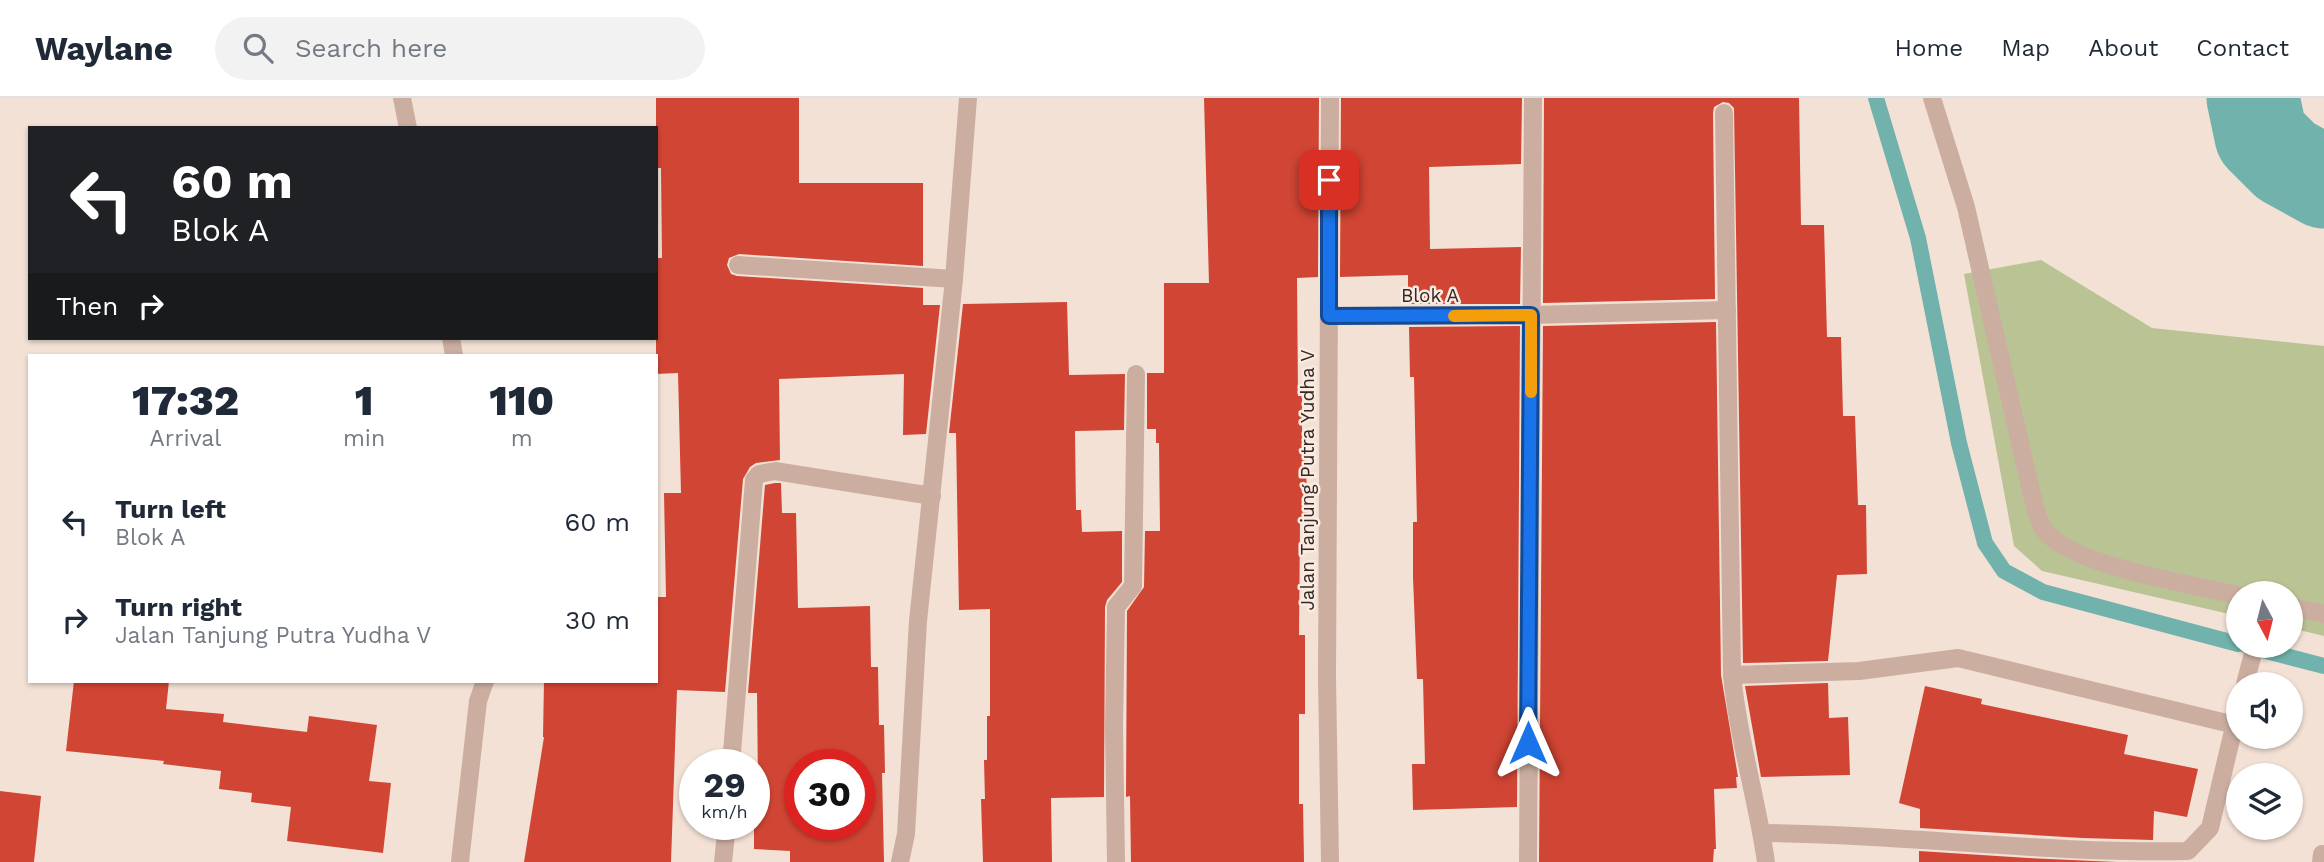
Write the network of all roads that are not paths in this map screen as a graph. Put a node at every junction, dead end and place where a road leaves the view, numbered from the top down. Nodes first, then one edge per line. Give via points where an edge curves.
1 (402, 98) edge
2 (968, 98) edge
3 (1330, 98) edge
4 (1533, 98) edge
5 (1931, 98) edge
6 (1724, 113) dead end
7 (408, 126) edge
8 (738, 265) dead end
9 (954, 279) junction
10 (1727, 310) junction
11 (1531, 315) junction
12 (1329, 316) junction
13 (1136, 374) dead end
14 (932, 496) junction
15 (2226, 592) edge
16 (2303, 610) edge
17 (2324, 614) edge
18 (1732, 675) junction
19 (484, 683) edge
20 (2226, 716) edge
21 (733, 749) edge
22 (2229, 749) edge
23 (1762, 832) junction
24 (725, 840) edge
25 (460, 862) edge
26 (723, 862) edge
27 (900, 862) edge
28 (1116, 862) edge
29 (1330, 862) edge
30 (1528, 862) edge
31 (1766, 862) edge

1 - 7 street
2 - 9 street
3 - 12 street, Jalan Tanjung Putra Yudha V
4 - 11 street
5 - 15 street via 1966,206 2043,530 2077,553 2133,572
6 - 10 street
8 - 9 street
9 - 14 street
10 - 11 street, Blok A
10 - 18 street
11 - 12 street, Blok A
11 - 30 street
12 - 29 street, Jalan Tanjung Putra Yudha V
13 - 28 street via 1133,586 1116,607
14 - 21 street via 769,471 754,480
14 - 27 street via 918,621 906,834
16 - 17 street
18 - 20 street via 1859,671 1958,658
18 - 23 street
19 - 25 street via 478,701
22 - 23 street via 2210,828 2188,851 2122,852
23 - 31 street
24 - 26 street

